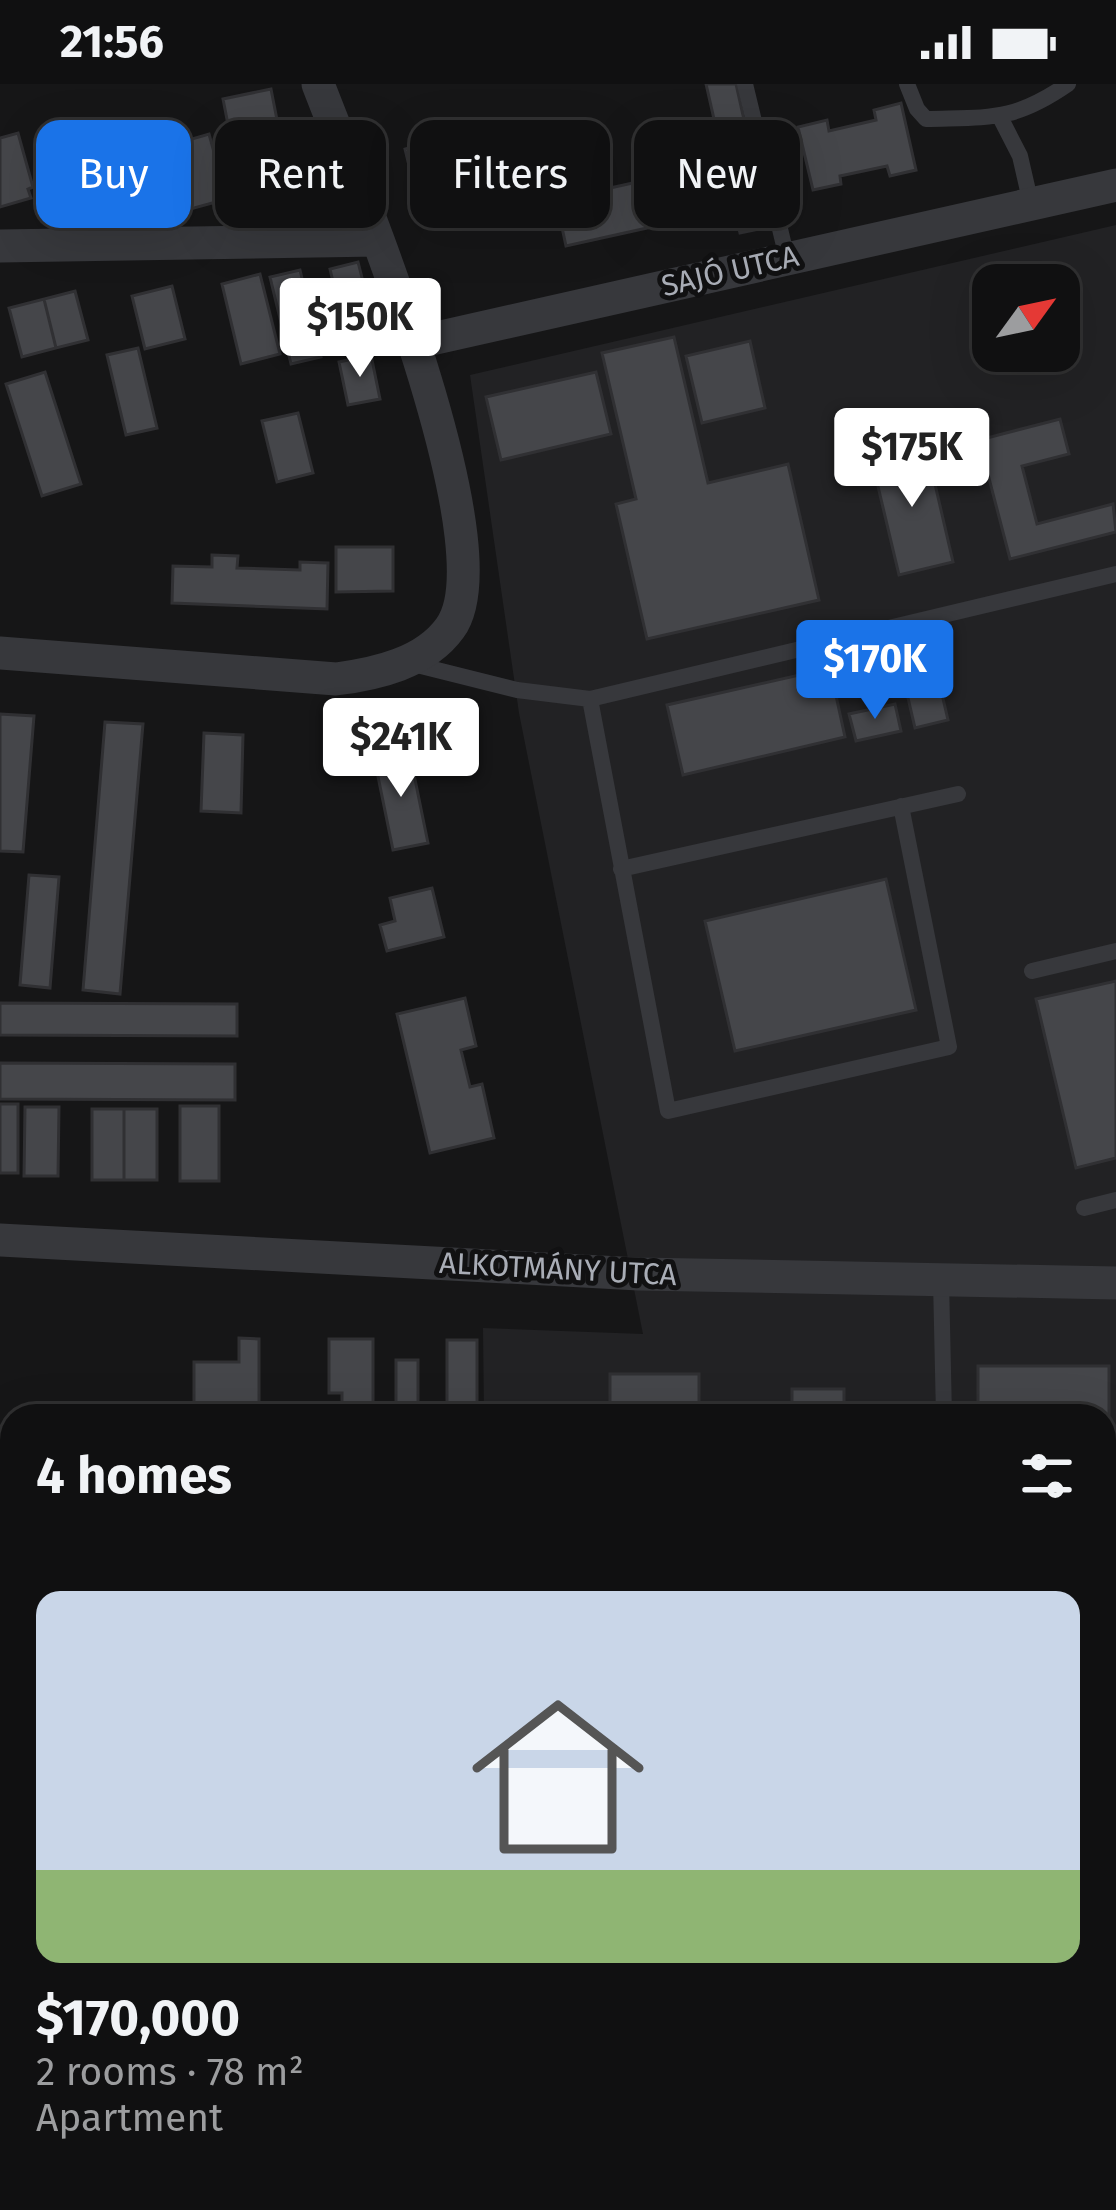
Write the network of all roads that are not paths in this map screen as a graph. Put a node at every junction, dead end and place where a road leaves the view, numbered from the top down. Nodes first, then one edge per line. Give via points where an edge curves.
1 (318, 84) edge
2 (745, 84) edge
3 (907, 84) edge
4 (1068, 84) edge
5 (1000, 117) junction
6 (1116, 185) edge
7 (1030, 204) junction
8 (378, 240) junction
9 (0, 246) edge
10 (787, 258) junction
11 (414, 343) junction
12 (1116, 574) edge
13 (0, 652) edge
14 (405, 662) junction
15 (590, 699) junction
16 (958, 794) dead end
17 (901, 806) junction
18 (621, 868) junction
19 (1116, 951) edge
20 (1032, 971) dead end
21 (1116, 1200) edge
22 (1084, 1208) dead end
23 (0, 1240) edge
24 (941, 1280) junction
25 (1116, 1283) edge
26 (944, 1404) edge

1 - 8 street
2 - 10 lane
3 - 5 lane via 926,119
4 - 5 lane
5 - 7 lane via 1020,156
6 - 7 street, SAJÓ UTCA
7 - 10 street, SAJÓ UTCA
8 - 9 street
8 - 11 street
10 - 11 street, SAJÓ UTCA
11 - 14 street via 458,514 464,598 452,626
12 - 15 lane
13 - 14 street via 336,679
14 - 15 lane
15 - 18 lane
16 - 17 lane
17 - 18 lane
17 - 18 lane via 949,1047 668,1111
19 - 20 lane
21 - 22 lane
23 - 24 street, ALKOTMÁNY UTCA via 639,1274
24 - 25 street, ALKOTMÁNY UTCA
24 - 26 lane

